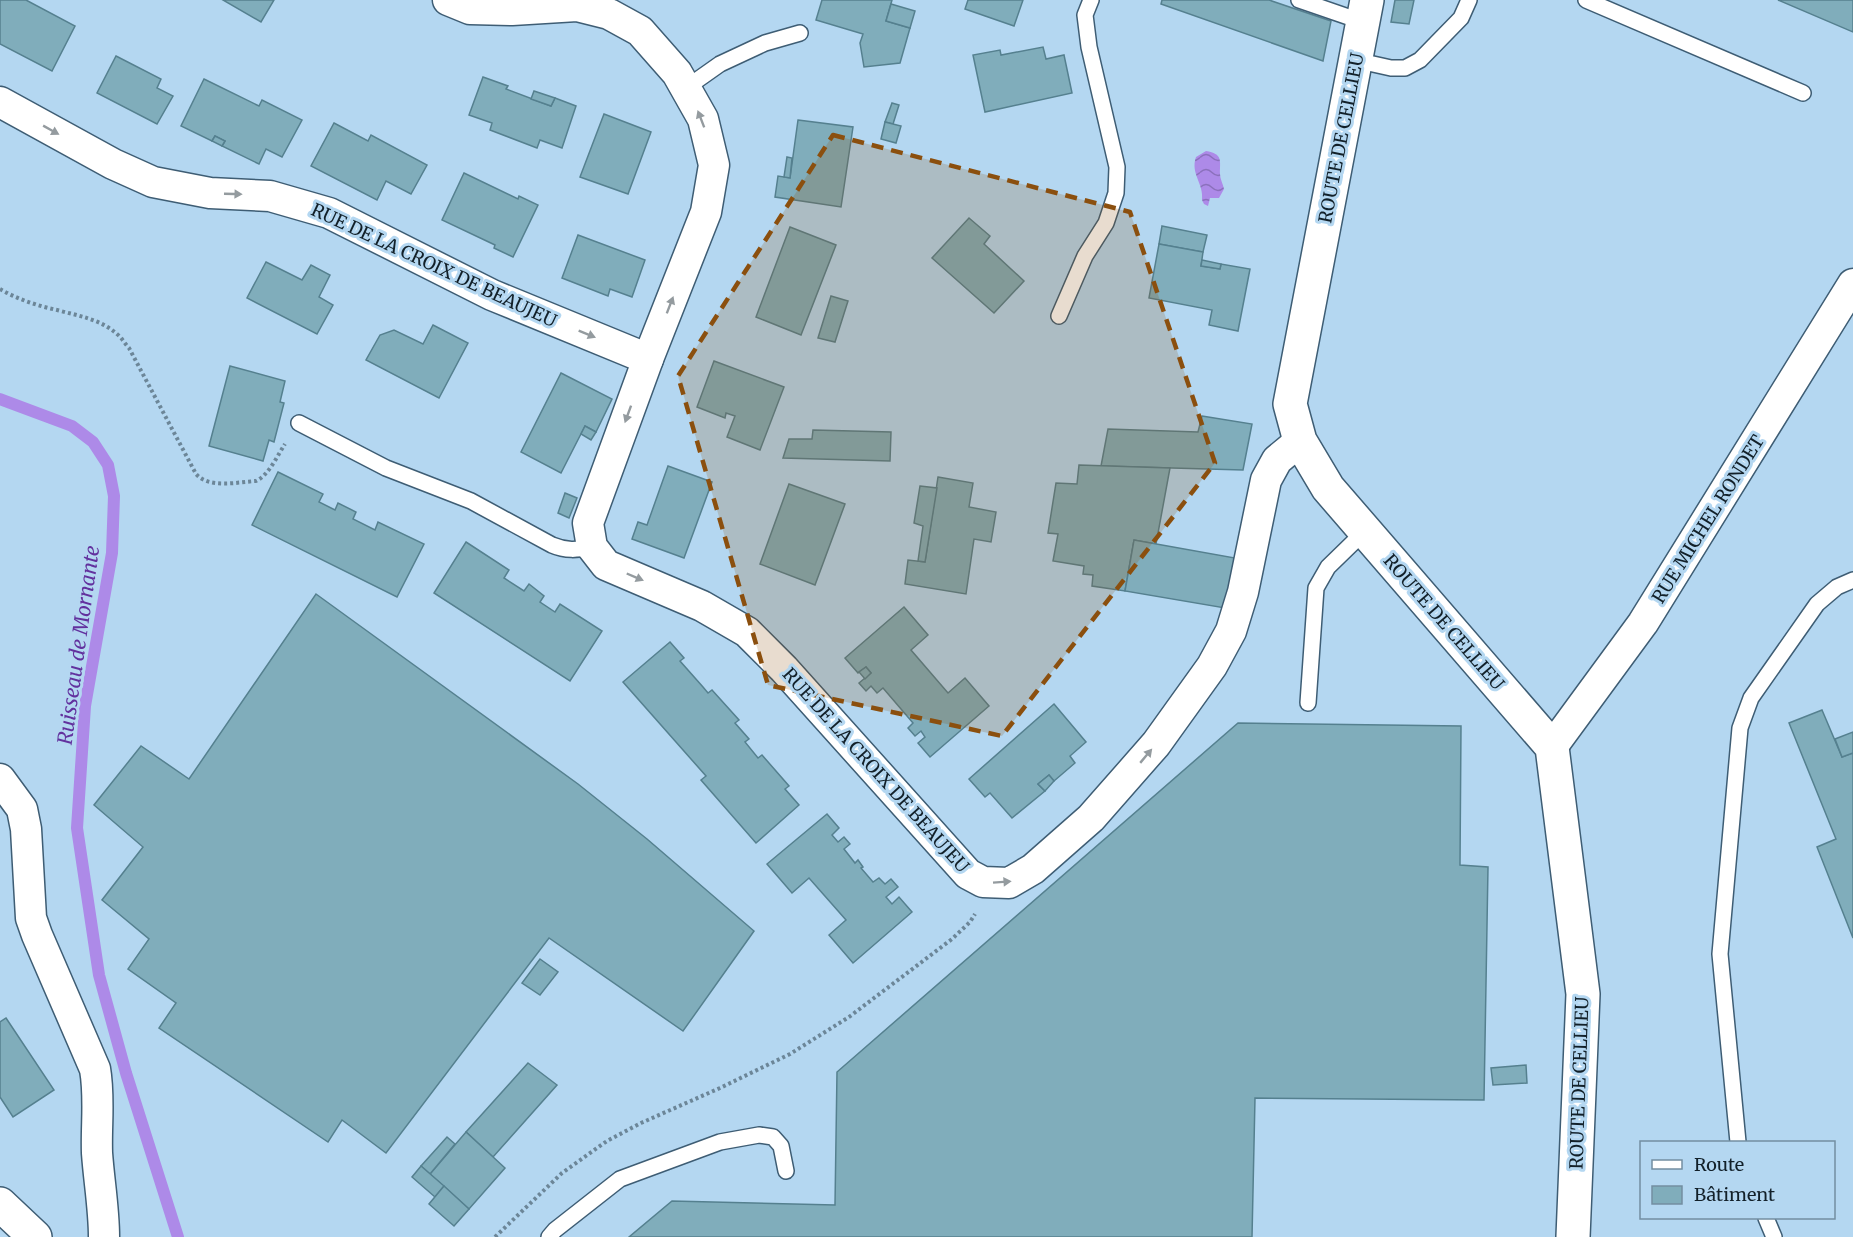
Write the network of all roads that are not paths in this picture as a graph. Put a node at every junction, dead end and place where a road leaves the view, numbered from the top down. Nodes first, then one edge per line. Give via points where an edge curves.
1 (448, 0) edge
2 (1091, 0) edge
3 (1299, 0) edge
4 (1469, 0) edge
5 (1586, 0) edge
6 (593, 5) edge
7 (1365, 11) edge
8 (800, 33) dead end
9 (1355, 60) junction
10 (686, 88) junction
11 (1803, 93) dead end
12 (0, 102) edge
13 (1853, 284) edge
14 (1059, 316) dead end
15 (648, 359) junction
16 (299, 423) road end
17 (1300, 441) junction
18 (1365, 531) junction
19 (592, 547) junction
20 (1853, 580) edge
21 (1308, 703) dead end
22 (1552, 747) junction
23 (0, 779) edge
24 (1738, 1141) edge
25 (786, 1171) dead end
26 (0, 1203) edge
27 (1766, 1219) edge
28 (35, 1237) edge
29 (104, 1237) edge
30 (549, 1237) edge
31 (1573, 1237) edge
32 (1774, 1237) edge

1 - 6 street via 470,9
2 - 14 lane via 1085,15 1089,47 1117,167 1116,193 1106,223 1085,256
3 - 7 lane, ROUTE DE CELLIEU
4 - 9 lane via 1461,18 1420,60 1405,68
5 - 11 lane
6 - 10 street via 640,31
7 - 9 street, ROUTE DE CELLIEU
8 - 10 lane via 765,43 720,64
9 - 17 street, ROUTE DE CELLIEU via 1290,404
15 -> 10 street via 706,212 714,165 703,119
12 -> 15 street, RUE DE LA CROIX DE BEAUJEU via 153,182 210,193 270,196 329,213 492,295
13 - 22 street, RUE MICHEL RONDET via 1643,623
15 -> 19 street via 588,523
16 - 19 lane via 386,468 471,501 561,549
17 - 18 street, ROUTE DE CELLIEU via 1328,488
19 -> 17 street, RUE DE LA CROIX DE BEAUJEU via 606,565 702,606 747,632 954,861 983,882 1009,883 1033,869 1091,818 1156,744 1212,666 1231,631 1244,592 1266,480 1277,460
18 - 21 lane via 1328,567 1316,588
18 - 22 street, ROUTE DE CELLIEU
20 - 24 lane via 1837,587 1817,604 1751,698 1740,728 1720,954
22 - 31 street, ROUTE DE CELLIEU via 1583,994
23 - 29 street via 22,810 34,927 95,1069
25 - 30 lane via 781,1146 773,1137 759,1135 720,1142 620,1179
26 - 28 street
27 - 32 lane

